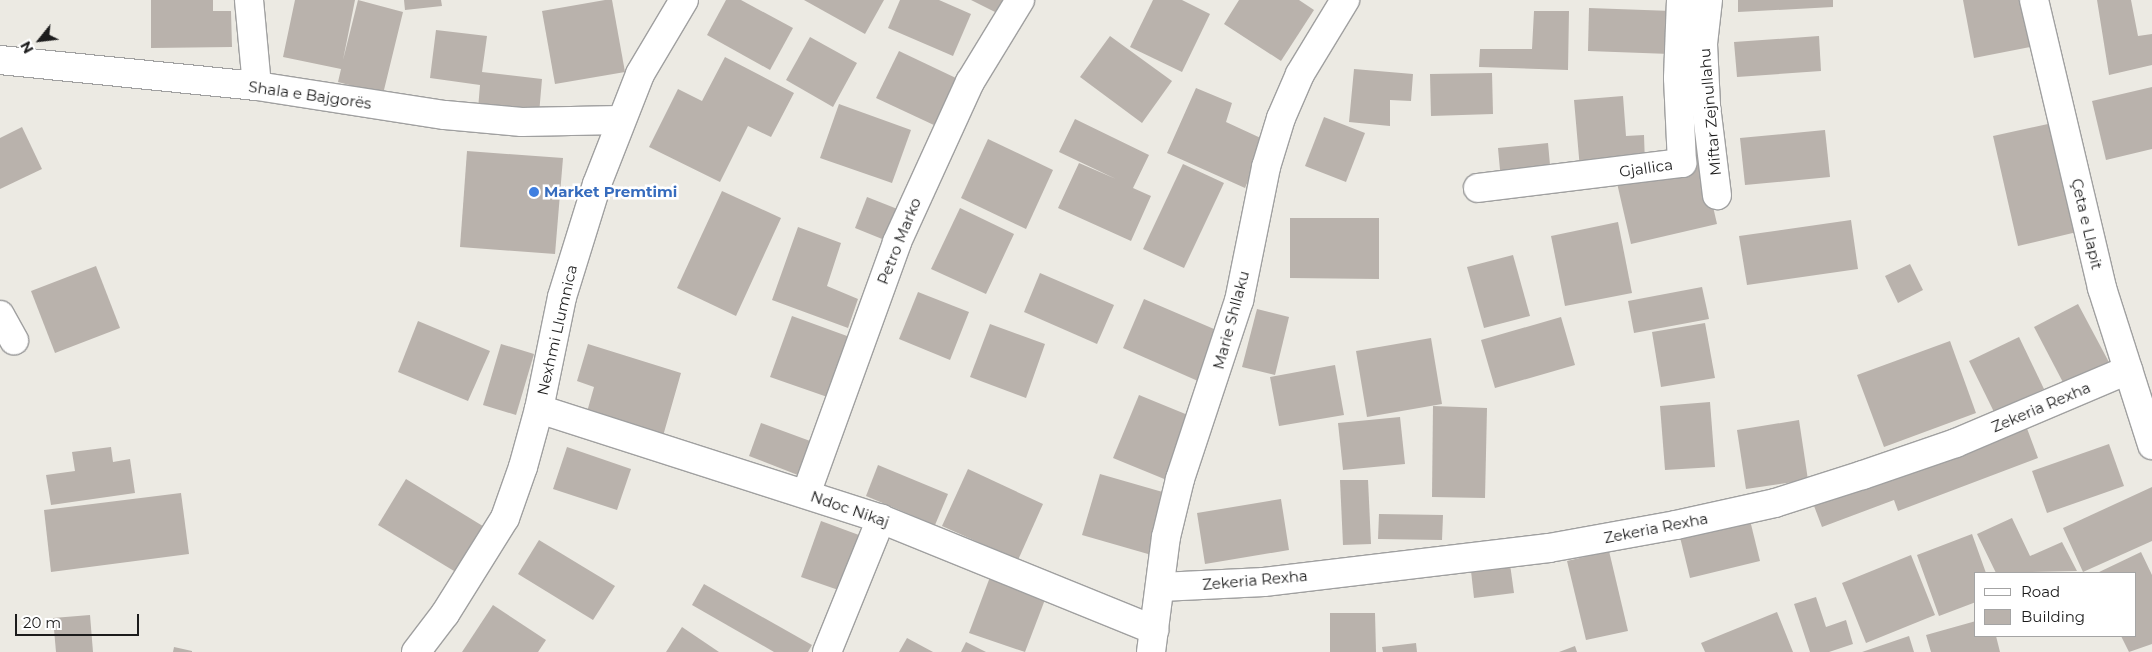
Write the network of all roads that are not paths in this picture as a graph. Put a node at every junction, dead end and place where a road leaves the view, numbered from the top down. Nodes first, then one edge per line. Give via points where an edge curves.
1 (249, 0) edge
2 (684, 0) edge
3 (1020, 0) edge
4 (1345, 0) edge
5 (1682, 0) edge
6 (1708, 0) edge
7 (2034, 0) edge
8 (0, 60) edge
9 (258, 86) junction
10 (620, 120) junction
11 (1478, 188) dead end
12 (1717, 195) dead end
13 (0, 315) edge
14 (14, 340) dead end
15 (2128, 370) junction
16 (539, 409) junction
17 (2152, 445) edge
18 (806, 494) junction
19 (881, 519) junction
20 (1160, 587) junction
21 (1152, 641) edge
22 (416, 652) edge
23 (828, 652) edge

1 - 9 street
2 - 10 street, Nexhmi Llumnica via 640,74
3 - 18 street, Petro Marko via 970,82 901,233
4 - 20 street, Marie Shllaku via 1300,74 1278,126 1266,167 1239,301 1180,479 1166,537
5 - 11 street, Gjallica via 1678,78 1682,163
6 - 12 street, Miftar Zejnullahu via 1703,44
7 - 15 street, Çeta e Llapit via 2102,288
8 - 9 street, Shala e Bajgorës
9 - 10 street, Shala e Bajgorës via 512,122
10 - 16 street, Nexhmi Llumnica via 562,297
13 - 14 street
15 - 17 street, Çeta e Llapit
15 - 20 street, Zekeria Rexha via 2048,406 1873,471 1775,502 1676,525 1549,548 1264,582
16 - 18 street, Ndoc Nikaj
16 - 22 street, Nexhmi Llumnica via 505,518 446,614
18 - 19 street, Ndoc Nikaj
19 - 21 street, Ndoc Nikaj
19 - 23 street
20 - 21 street, Marie Shllaku

